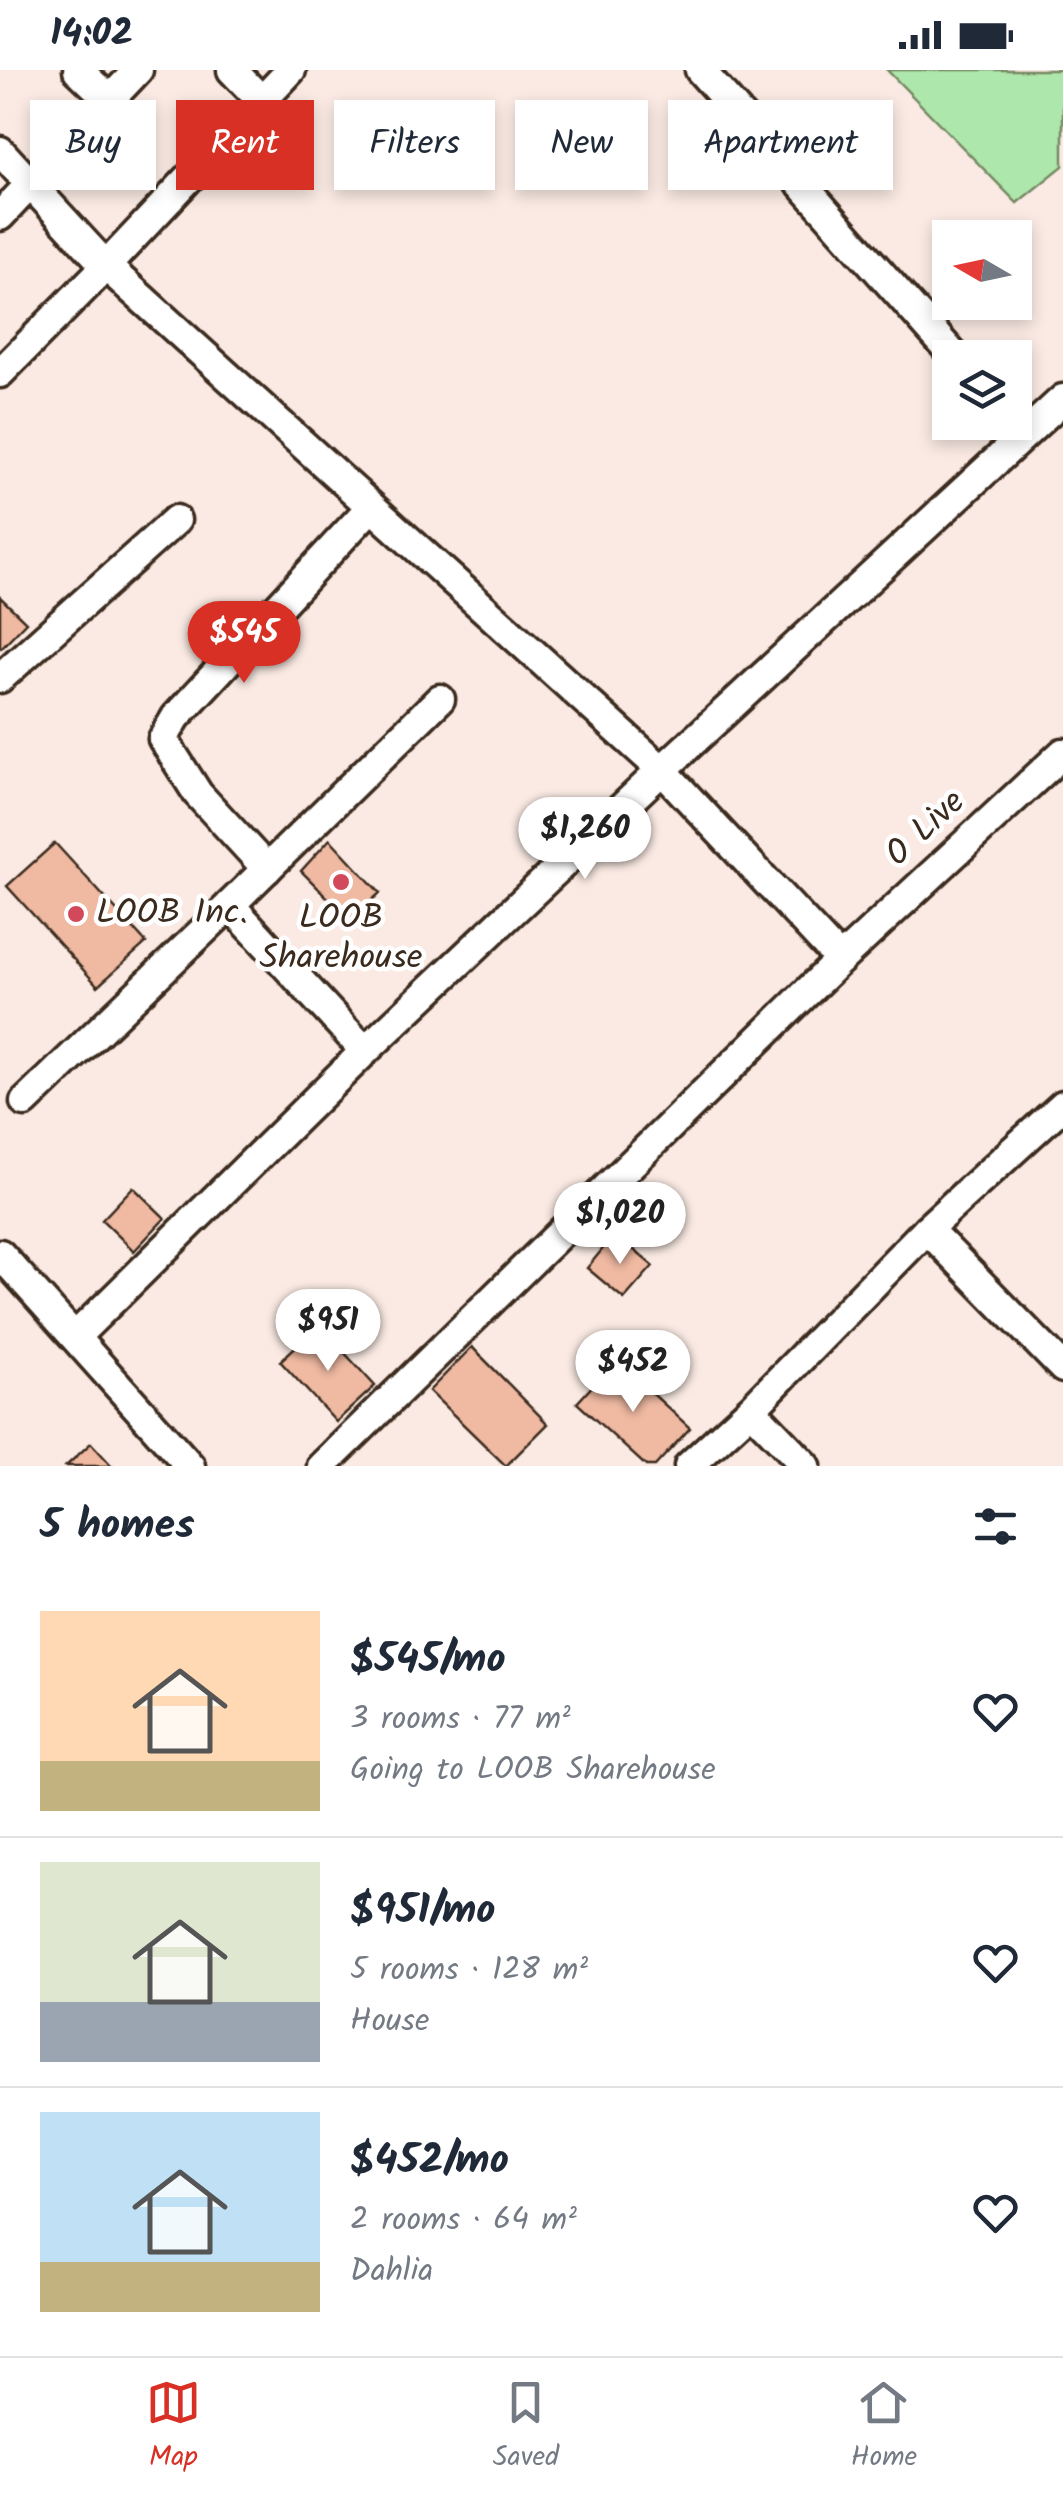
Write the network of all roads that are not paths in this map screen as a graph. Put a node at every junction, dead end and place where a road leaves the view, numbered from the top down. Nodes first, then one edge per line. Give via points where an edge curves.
1 (78, 70) edge
2 (138, 70) edge
3 (232, 70) edge
4 (291, 70) edge
5 (700, 70) edge
6 (110, 100) joint
7 (261, 100) edge
8 (263, 100) edge
9 (0, 151) edge
10 (30, 185) joint
11 (35, 190) edge
12 (178, 190) edge
13 (0, 216) edge
14 (106, 266) junction
15 (940, 340) edge
16 (0, 373) edge
17 (1063, 399) edge
18 (1032, 421) edge
19 (1008, 440) edge
20 (370, 508) junction
21 (176, 520) dead end
22 (0, 678) edge
23 (440, 698) dead end
24 (1063, 752) edge
25 (662, 770) junction
26 (266, 869) junction
27 (230, 905) junction
28 (840, 960) junction
29 (365, 1050) junction
30 (25, 1102) dead end
31 (1063, 1104) edge
32 (928, 1229) junction
33 (0, 1254) edge
34 (76, 1336) junction
35 (1063, 1368) edge
36 (751, 1409) junction
37 (190, 1466) edge
38 (322, 1466) edge
39 (689, 1466) edge
40 (806, 1466) edge

1 - 6 street
2 - 6 street
3 - 7 street
4 - 8 street
5 - 15 street
9 - 10 street
10 - 13 street
11 - 14 street
12 - 14 street
14 - 16 street
14 - 20 street
17 - 18 street
19 - 25 street
20 - 25 street
20 - 26 street via 176,717 163,739 198,794
21 - 22 street
23 - 26 street
24 - 28 street, O Live
25 - 28 street
25 - 29 street
26 - 27 street
27 - 29 street
27 - 30 street
28 - 38 street, O Live
29 - 34 street
31 - 32 street
32 - 35 street
32 - 36 street
33 - 34 street
34 - 37 street
36 - 39 street
36 - 40 street

